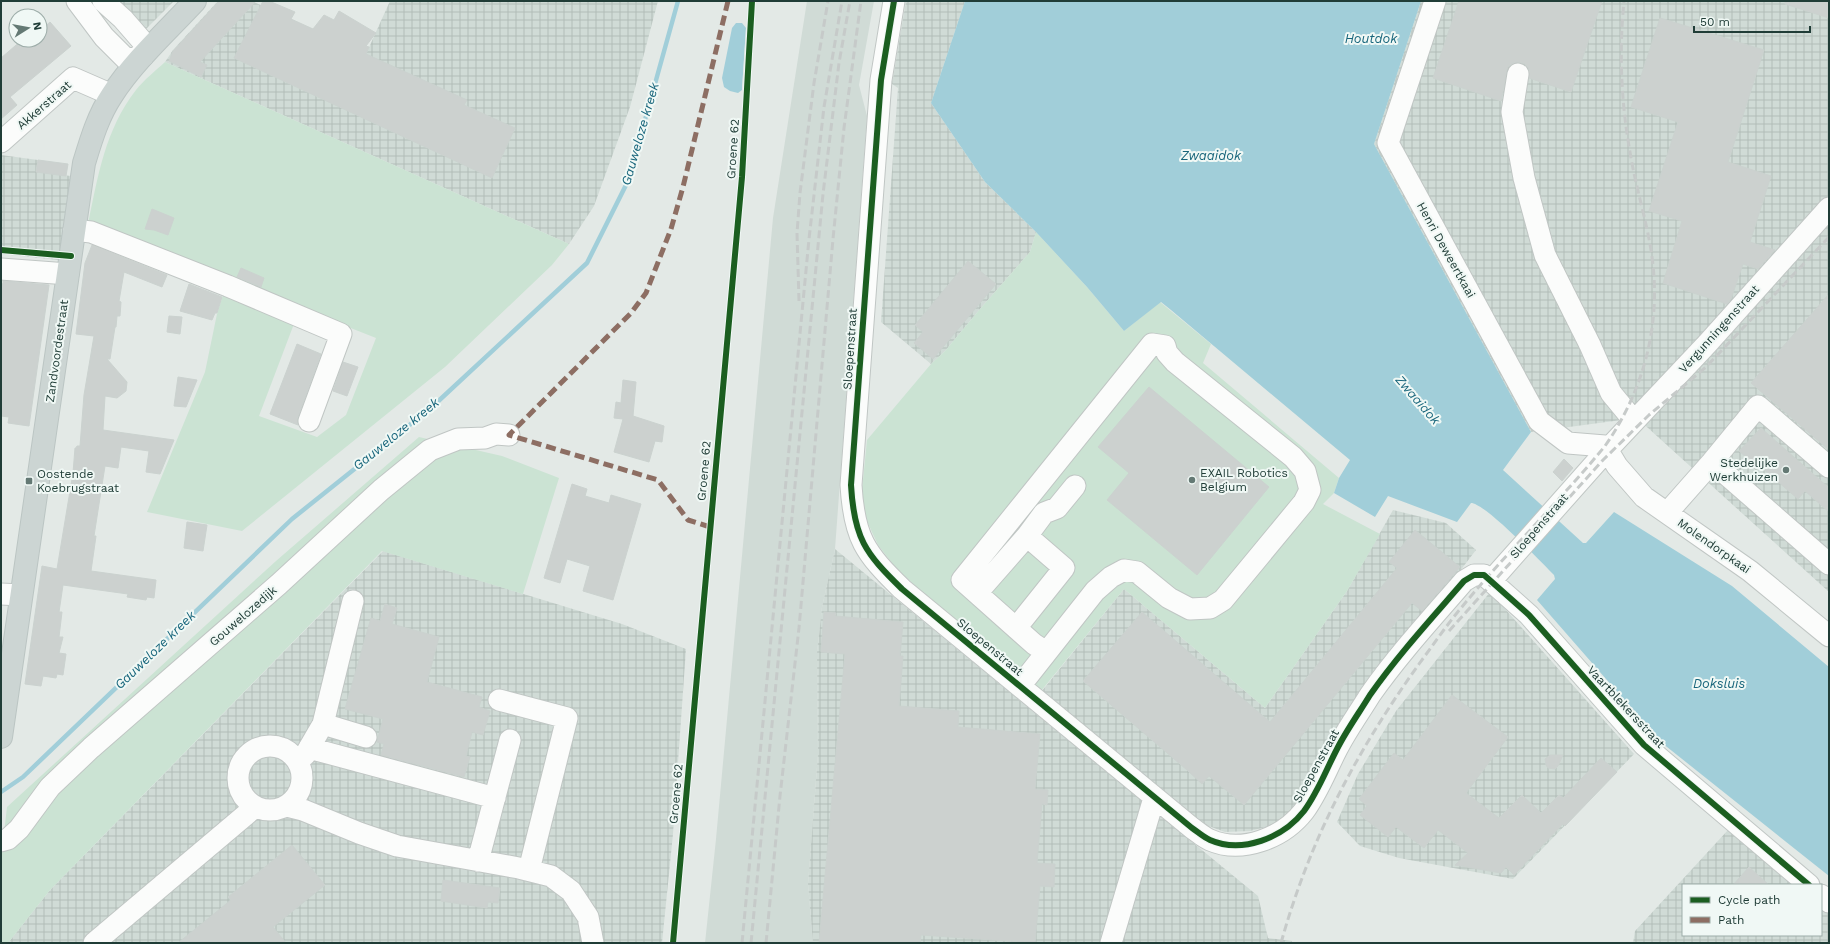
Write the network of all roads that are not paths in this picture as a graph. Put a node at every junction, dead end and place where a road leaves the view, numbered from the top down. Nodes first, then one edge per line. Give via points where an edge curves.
1 (77, 1) edge
2 (103, 1) edge
3 (195, 1) edge
4 (894, 1) edge
5 (1435, 1) edge
6 (143, 56) junction
7 (1518, 74) dead end
8 (112, 95) junction
9 (1, 142) edge
10 (1829, 208) edge
11 (74, 230) junction
12 (1, 269) edge
13 (68, 274) junction
14 (1634, 420) junction
15 (309, 421) dead end
16 (509, 435) dead end
17 (1608, 449) junction
18 (1712, 462) junction
19 (1829, 467) edge
20 (1075, 486) dead end
21 (1667, 513) junction
22 (1027, 536) junction
23 (1829, 564) edge
24 (1491, 581) junction
25 (977, 593) junction
26 (11, 595) edge
27 (353, 601) dead end
28 (1016, 628) junction
29 (1829, 636) edge
30 (1046, 652) junction
31 (1020, 686) junction
32 (499, 700) dead end
33 (323, 724) junction
34 (1, 737) edge
35 (366, 738) dead end
36 (510, 740) dead end
37 (303, 754) junction
38 (495, 798) junction
39 (1154, 798) junction
40 (287, 806) junction
41 (255, 807) junction
42 (1, 841) edge
43 (478, 861) junction
44 (529, 870) junction
45 (1808, 884) edge
46 (94, 943) edge
47 (593, 943) edge
48 (1111, 943) edge

1 - 6 street via 104,37 126,59
2 - 6 street via 143,42
3 - 6 main road, Zandvoordestraat
4 - 31 street, Sloepenstraat via 881,80 851,485 853,511 858,532 868,552 881,568 902,589
5 - 17 street, Henri Deweertkaai via 1388,143 1539,421 1568,443 1605,446
6 - 8 main road, Zandvoordestraat
7 - 14 street via 1512,112 1524,178 1545,255 1611,393
8 - 9 street, Akkerstraat via 73,78
8 - 11 main road, Zandvoordestraat via 96,125 84,163
10 - 14 street, Vergunningenstraat
11 - 13 main road, Zandvoordestraat
11 - 15 street via 91,232 341,334
12 - 13 street
13 - 26 main road, Zandvoordestraat
14 - 17 street, Vergunningenstraat
16 - 42 street, Gouwelozedijk via 458,438 430,450 91,748 50,787 19,829 8,839
17 - 21 street, Molendorpkaai via 1617,466 1644,497
17 - 24 street, Sloepenstraat
18 - 19 street via 1758,406
18 - 21 street
18 - 23 street
20 - 22 street via 1058,508 1044,513
21 - 29 street, Molendorpkaai via 1750,570
22 - 25 street
22 - 28 street via 1064,568
24 - 39 street, Sloepenstraat via 1479,574 1464,581 1394,662 1358,714 1310,802 1283,831 1249,844 1229,845 1210,840
24 - 45 street, Vaartblekersstraat via 1529,615 1644,745
25 - 28 street
25 - 30 street via 962,580 1152,344 1165,346 1167,353 1175,362 1293,457 1305,471 1310,490 1304,502 1223,600 1210,608 1190,609 1169,598 1137,572 1124,570 1095,591
26 - 34 main road, Zandvoordestraat
27 - 33 street
28 - 30 street
30 - 31 street
31 - 39 street, Sloepenstraat
32 - 44 street via 567,718
33 - 35 street
33 - 37 street
36 - 38 street
37 - 38 street
37 - 40 street via 299,793
37 - 41 street via 272,746 257,748 245,757 238,770 238,784 244,798
38 - 43 street
39 - 48 street
40 - 41 street via 271,811
40 - 43 street via 397,846
41 - 46 street
43 - 44 street
44 - 47 street via 551,876 571,891 588,917

